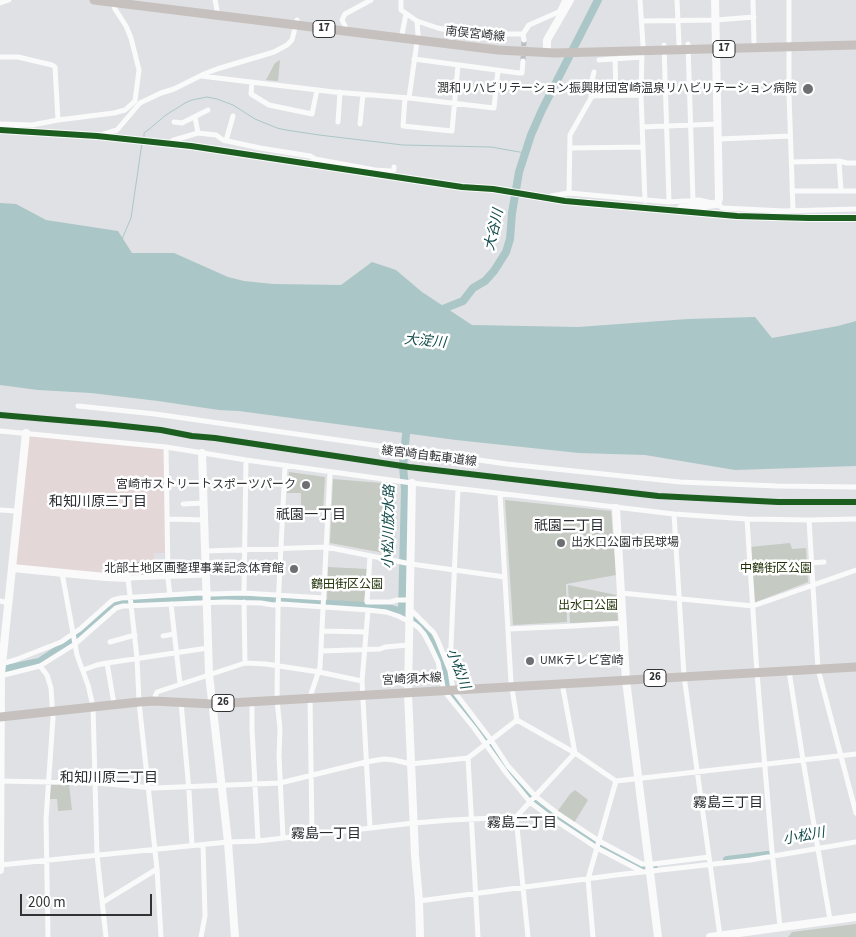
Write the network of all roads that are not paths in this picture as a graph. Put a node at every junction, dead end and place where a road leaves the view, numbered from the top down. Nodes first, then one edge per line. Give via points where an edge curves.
1 (9, 0) edge
2 (94, 0) edge
3 (141, 0) edge
4 (215, 0) edge
5 (371, 0) edge
6 (401, 0) edge
7 (565, 0) edge
8 (570, 0) edge
9 (640, 0) edge
10 (678, 0) edge
11 (715, 0) edge
12 (753, 0) edge
13 (789, 0) edge
14 (113, 2) junction
15 (0, 3) edge
16 (562, 11) junction
17 (216, 13) junction
18 (406, 14) junction
19 (754, 17) junction
20 (678, 20) junction
21 (716, 20) junction
22 (417, 21) junction
23 (641, 21) junction
24 (297, 23) junction
25 (345, 29) junction
26 (523, 34) junction
27 (451, 35) junction
28 (402, 36) junction
29 (417, 38) junction
30 (856, 39) edge
31 (524, 40) tunnel mouth
32 (754, 42) junction
33 (789, 44) junction
34 (856, 45) edge
35 (685, 46) junction
36 (716, 46) junction
37 (665, 48) junction
38 (550, 50) junction
39 (642, 51) junction
40 (596, 53) junction
41 (0, 56) edge
42 (414, 59) junction
43 (615, 59) junction
44 (523, 61) dead end
45 (458, 65) junction
46 (498, 70) junction
47 (594, 72) dead end
48 (201, 76) junction
49 (252, 82) junction
50 (317, 90) junction
51 (340, 92) junction
52 (363, 94) junction
53 (641, 95) junction
54 (591, 96) junction
55 (616, 96) junction
56 (407, 98) junction
57 (138, 102) junction
58 (455, 103) junction
59 (208, 110) dead end
60 (233, 116) dead end
61 (195, 117) junction
62 (58, 120) junction
63 (174, 122) dead end
64 (338, 122) dead end
65 (0, 124) edge
66 (360, 124) dead end
67 (718, 124) junction
68 (692, 126) junction
69 (642, 127) junction
70 (667, 127) junction
71 (0, 130) edge
72 (198, 133) junction
73 (97, 136) junction
74 (790, 136) junction
75 (719, 139) junction
76 (226, 140) junction
77 (169, 144) junction
78 (643, 146) junction
79 (570, 148) junction
80 (839, 161) junction
81 (791, 162) junction
82 (856, 163) edge
83 (336, 165) junction
84 (394, 167) dead end
85 (792, 191) junction
86 (841, 191) junction
87 (856, 191) edge
88 (569, 193) junction
89 (543, 197) junction
90 (693, 200) junction
91 (645, 201) junction
92 (669, 202) junction
93 (716, 204) junction
94 (856, 208) edge
95 (793, 210) junction
96 (677, 212) junction
97 (856, 218) edge
98 (78, 406) dead end
99 (0, 431) edge
100 (26, 433) junction
101 (166, 447) junction
102 (202, 453) junction
103 (246, 460) junction
104 (285, 466) junction
105 (330, 472) junction
106 (410, 483) junction
107 (856, 487) edge
108 (458, 489) junction
109 (500, 495) junction
110 (204, 503) junction
111 (183, 504) dead end
112 (616, 508) junction
113 (0, 510) edge
114 (17, 512) junction
115 (674, 514) junction
116 (167, 519) junction
117 (747, 519) junction
118 (856, 519) edge
119 (205, 520) junction
120 (809, 520) junction
121 (326, 547) junction
122 (281, 548) junction
123 (245, 549) junction
124 (206, 550) junction
125 (370, 556) junction
126 (824, 562) dead end
127 (811, 563) junction
128 (411, 564) junction
129 (12, 568) junction
130 (455, 570) junction
131 (856, 570) edge
132 (62, 573) junction
133 (206, 575) junction
134 (169, 576) junction
135 (505, 577) junction
136 (128, 578) junction
137 (812, 585) junction
138 (244, 593) junction
139 (622, 593) junction
140 (170, 595) junction
141 (278, 595) junction
142 (130, 597) junction
143 (324, 598) junction
144 (207, 600) junction
145 (678, 600) junction
146 (0, 601) edge
147 (244, 602) junction
148 (8, 604) junction
149 (171, 604) junction
150 (278, 604) junction
151 (131, 605) junction
152 (753, 606) junction
153 (324, 607) junction
154 (368, 610) junction
155 (409, 613) junction
156 (623, 623) junction
157 (508, 629) junction
158 (322, 631) junction
159 (366, 632) junction
160 (73, 634) junction
161 (174, 634) junction
162 (135, 635) junction
163 (163, 636) dead end
164 (110, 642) dead end
165 (2, 643) edge
166 (75, 644) junction
167 (409, 645) junction
168 (208, 648) junction
169 (364, 650) junction
170 (321, 651) junction
171 (176, 652) junction
172 (138, 658) junction
173 (107, 663) junction
174 (246, 663) junction
175 (40, 666) junction
176 (278, 666) junction
177 (856, 667) edge
178 (818, 669) junction
179 (1, 670) edge
180 (83, 670) junction
181 (450, 671) junction
182 (789, 671) junction
183 (319, 672) junction
184 (757, 673) junction
185 (209, 674) junction
186 (684, 676) junction
187 (626, 680) junction
188 (362, 681) junction
189 (562, 683) junction
190 (180, 684) junction
191 (512, 687) junction
192 (448, 691) junction
193 (408, 693) junction
194 (363, 695) junction
195 (310, 698) junction
196 (277, 700) junction
197 (152, 701) junction
198 (252, 701) junction
199 (139, 702) junction
200 (181, 702) junction
201 (114, 704) junction
202 (212, 704) junction
203 (93, 706) junction
204 (52, 711) junction
205 (1, 717) edge
206 (517, 720) junction
207 (492, 740) junction
208 (486, 745) junction
209 (575, 753) junction
210 (856, 754) edge
211 (841, 756) junction
212 (468, 758) junction
213 (803, 760) junction
214 (366, 762) junction
215 (411, 764) junction
216 (765, 764) junction
217 (697, 772) junction
218 (311, 776) junction
219 (639, 778) junction
220 (1, 780) edge
221 (616, 781) junction
222 (48, 782) junction
223 (96, 783) junction
224 (280, 783) junction
225 (255, 784) junction
226 (221, 785) junction
227 (147, 787) junction
228 (188, 787) junction
229 (536, 796) junction
230 (530, 802) junction
231 (856, 813) edge
232 (516, 817) junction
233 (471, 819) junction
234 (414, 823) junction
235 (370, 828) junction
236 (312, 834) junction
237 (283, 838) junction
238 (258, 841) junction
239 (228, 842) junction
240 (856, 842) edge
241 (598, 844) junction
242 (203, 845) junction
243 (192, 846) junction
244 (818, 846) junction
245 (154, 850) junction
246 (772, 854) junction
247 (97, 855) junction
248 (709, 857) junction
249 (47, 860) junction
250 (0, 864) edge
251 (710, 865) junction
252 (647, 869) junction
253 (0, 870) edge
254 (157, 870) junction
255 (588, 879) junction
256 (522, 888) junction
257 (475, 894) junction
258 (419, 901) junction
259 (102, 902) junction
260 (856, 916) edge
261 (830, 920) junction
262 (780, 927) junction
263 (742, 935) edge
264 (720, 936) junction
265 (48, 937) edge
266 (106, 937) edge
267 (161, 937) edge
268 (201, 937) edge
269 (235, 937) edge
270 (420, 937) edge
271 (478, 937) edge
272 (528, 937) edge
273 (593, 937) edge
274 (658, 937) edge
275 (710, 937) edge
276 (781, 937) edge

1 - 15 street
2 - 14 main road, 南俣宮崎線 / 17
3 - 17 main road, 南俣宮崎線 / 17
4 - 17 street
5 - 25 street via 345,14 342,20
6 - 18 street via 401,10
7 - 16 street
8 - 16 street
9 - 23 street
10 - 20 street
11 - 21 street
12 - 19 street
13 - 33 street
14 - 17 main road, 南俣宮崎線 / 17
14 - 57 street via 132,38 139,70
16 - 26 street via 529,25
16 - 38 street via 547,40
17 - 24 main road, 南俣宮崎線 / 17
18 - 22 street
18 - 28 street
19 - 21 street
19 - 32 street
20 - 21 street
20 - 23 street
20 - 35 street
21 - 36 street
22 - 27 street
22 - 29 street
23 - 39 street
24 - 25 main road, 南俣宮崎線 / 17
24 - 48 street via 287,45
25 - 28 main road, 南俣宮崎線 / 17
26 - 27 street
26 - 31 street
27 - 29 main road, 南俣宮崎線 / 17
27 - 38 main road, 南俣宮崎線 / 17
28 - 29 main road, 南俣宮崎線 / 17
29 - 38 main road, 南俣宮崎線 / 17 via 498,50
29 - 42 street
30 - 33 main road, 南俣宮崎線 / 17
32 - 33 main road, 南俣宮崎線 / 17
32 - 36 main road, 南俣宮崎線 / 17
33 - 34 main road, 南俣宮崎線 / 17
33 - 36 main road, 南俣宮崎線 / 17
33 - 74 street
35 - 36 main road, 南俣宮崎線 / 17
35 - 37 main road, 南俣宮崎線 / 17
35 - 68 street
36 - 67 street
37 - 39 main road, 南俣宮崎線 / 17
37 - 70 street
38 - 40 main road, 南俣宮崎線 / 17
39 - 40 main road, 南俣宮崎線 / 17
39 - 43 street
39 - 53 street
40 - 43 street
41 - 62 street via 56,67
42 - 45 street
42 - 56 street
43 - 55 street
44 - 46 street via 522,73
45 - 46 street
45 - 58 street
46 - 58 street via 494,108
47 - 54 street
48 - 49 street
48 - 57 street via 174,90
49 - 50 street
49 - 50 street via 251,94 269,105 312,114
50 - 51 street
51 - 52 street
51 - 64 street
52 - 56 street
52 - 66 street
53 - 55 street
53 - 69 street
54 - 55 street
54 - 79 street via 570,135
56 - 58 street
56 - 58 street via 403,126 452,131
57 - 62 street via 114,113
57 - 73 street via 117,130
59 - 61 street
60 - 76 street
61 - 63 street via 182,123
61 - 72 street
62 - 65 street via 32,125
67 - 68 street
67 - 75 street
68 - 70 street
68 - 90 street
69 - 70 street
69 - 78 street
70 - 92 street
71 - 73 street
72 - 76 street
72 - 77 street
73 - 77 street
74 - 75 street
74 - 81 street
75 - 93 street via 719,198
76 - 83 street via 310,156
77 - 83 street
78 - 79 street
78 - 91 street
79 - 88 street
80 - 81 street
80 - 82 street
80 - 86 street
81 - 85 street
83 - 84 street via 392,171
83 - 89 street
85 - 86 street
85 - 95 street
86 - 87 street
88 - 89 street
88 - 91 street
89 - 96 street
90 - 92 street
90 - 93 street
91 - 92 street
93 - 95 street via 723,208
93 - 96 street via 679,208
94 - 95 street
96 - 97 street
98 - 107 street via 174,416 507,464 670,481
99 - 100 street
100 - 101 street
100 - 114 street
101 - 102 street
101 - 116 street
102 - 103 street
102 - 110 street
103 - 104 street
103 - 123 street
104 - 105 street
104 - 122 street
105 - 106 street
105 - 121 street
106 - 108 street
106 - 128 street
108 - 109 street
108 - 130 street
109 - 112 street
109 - 135 street
110 - 111 street
110 - 119 street
112 - 115 street
112 - 139 street
113 - 114 street
114 - 129 street
115 - 117 street
115 - 145 street
116 - 119 street
116 - 134 street
117 - 120 street
117 - 152 street
118 - 120 street
119 - 124 street
120 - 127 street
121 - 122 street
121 - 125 street
121 - 143 street
122 - 123 street
122 - 141 street
123 - 124 street
123 - 138 street
124 - 133 street
125 - 128 street
125 - 155 street via 367,602 397,600
126 - 127 street
127 - 137 street
128 - 130 street
128 - 155 street
129 - 132 street
129 - 148 street
130 - 135 street
130 - 181 street
131 - 137 street
132 - 136 street
132 - 160 street
133 - 134 street
133 - 144 street
134 - 136 street
134 - 140 street
135 - 157 street
136 - 142 street
137 - 152 street
137 - 178 street
138 - 141 street
138 - 144 street
139 - 145 street
139 - 156 street
140 - 142 street
140 - 144 street
141 - 143 street
141 - 150 street
142 - 151 street
142 - 160 street via 113,600
143 - 153 street
144 - 147 street
144 - 149 street
144 - 168 street
145 - 152 street
145 - 186 street
146 - 148 street
147 - 150 street
147 - 174 street
148 - 165 street
149 - 151 street
149 - 161 street
150 - 153 street
150 - 176 street
151 - 162 street
151 - 166 street via 116,608
152 - 184 street
153 - 154 street
153 - 158 street
154 - 155 street via 398,616
154 - 159 street
155 - 167 street
155 - 181 street via 434,633
155 - 192 street via 430,645
156 - 157 street
156 - 187 street
157 - 191 street
158 - 159 street
158 - 170 street
159 - 169 street
160 - 166 street
160 - 179 street via 15,660
161 - 163 street
161 - 171 street
162 - 164 street
162 - 172 street
165 - 179 street
166 - 175 street
166 - 180 street
167 - 169 street
167 - 193 street
168 - 171 street
168 - 185 street
169 - 170 street
169 - 188 street
170 - 183 street
171 - 172 street
171 - 190 street
172 - 173 street
172 - 199 street
173 - 180 street
173 - 201 street
174 - 176 street
174 - 185 street
175 - 179 street
175 - 204 street via 51,688
176 - 183 street
176 - 196 street
177 - 178 main road, 宮崎須木線 / 26
178 - 182 main road, 宮崎須木線 / 26
178 - 211 street
179 - 205 street
180 - 203 street
181 - 192 street
182 - 184 main road, 宮崎須木線 / 26
182 - 213 street
183 - 188 street
183 - 195 street
184 - 186 main road, 宮崎須木線 / 26
184 - 216 street
185 - 190 street
185 - 202 street
186 - 187 main road, 宮崎須木線 / 26
186 - 217 street
187 - 189 main road, 宮崎須木線 / 26
187 - 219 street
188 - 194 street
189 - 191 main road, 宮崎須木線 / 26
189 - 209 street
190 - 197 street via 157,692
191 - 192 main road, 宮崎須木線 / 26
191 - 206 street
192 - 193 main road, 宮崎須木線 / 26
192 - 207 street
192 - 208 street
193 - 194 main road, 宮崎須木線 / 26
193 - 215 street
194 - 195 main road, 宮崎須木線 / 26
194 - 214 street
195 - 196 main road, 宮崎須木線 / 26
195 - 218 street
196 - 198 main road, 宮崎須木線 / 26
196 - 224 street
197 - 199 main road, 宮崎須木線 / 26
197 - 200 main road, 宮崎須木線 / 26
198 - 202 main road, 宮崎須木線 / 26
198 - 225 street
199 - 201 main road, 宮崎須木線 / 26
199 - 227 street
200 - 202 main road, 宮崎須木線 / 26
200 - 228 street
201 - 203 main road, 宮崎須木線 / 26
202 - 226 street
203 - 204 main road, 宮崎須木線 / 26
203 - 223 street
204 - 205 main road, 宮崎須木線 / 26
204 - 222 street
205 - 220 street
206 - 207 street
206 - 209 street
207 - 208 street
207 - 229 street via 508,766
208 - 212 street
208 - 230 street
209 - 221 street
209 - 229 street
210 - 211 street
211 - 213 street
211 - 231 street
212 - 215 street
212 - 233 street
213 - 216 street
213 - 244 street
214 - 215 street via 384,759
214 - 218 street
214 - 235 street
215 - 234 street
216 - 217 street
216 - 246 street
217 - 219 street
217 - 248 street
218 - 224 street
218 - 236 street
219 - 221 street
219 - 252 street
220 - 222 street
220 - 250 street
221 - 241 street
222 - 223 street
222 - 249 street
223 - 227 street
223 - 247 street
224 - 225 street
224 - 237 street
225 - 226 street
225 - 238 street
226 - 228 street
226 - 239 street
227 - 228 street
227 - 245 street
228 - 243 street
229 - 230 street
229 - 241 street
230 - 232 street
230 - 241 street via 559,823
232 - 233 street
232 - 256 street
233 - 234 street
233 - 257 street
234 - 235 street
234 - 258 street
235 - 236 street
236 - 237 street
237 - 238 street
238 - 239 street
239 - 242 street
239 - 269 street
240 - 244 street
241 - 252 street
241 - 252 street
241 - 255 street
242 - 243 street
242 - 268 street via 205,916
243 - 245 street
244 - 246 street
244 - 261 street
245 - 247 street
245 - 254 street
246 - 251 street
246 - 262 street
247 - 249 street
247 - 259 street
248 - 251 street
248 - 252 street
249 - 250 street
249 - 265 street
250 - 253 street
251 - 252 street
251 - 264 street
252 - 255 street
252 - 274 street
254 - 259 street
254 - 267 street
255 - 256 street
255 - 273 street
256 - 257 street
256 - 272 street
257 - 258 street
257 - 271 street
258 - 270 street
259 - 266 street
260 - 261 street
261 - 262 street
262 - 263 street
262 - 276 street
263 - 264 street
264 - 275 street

